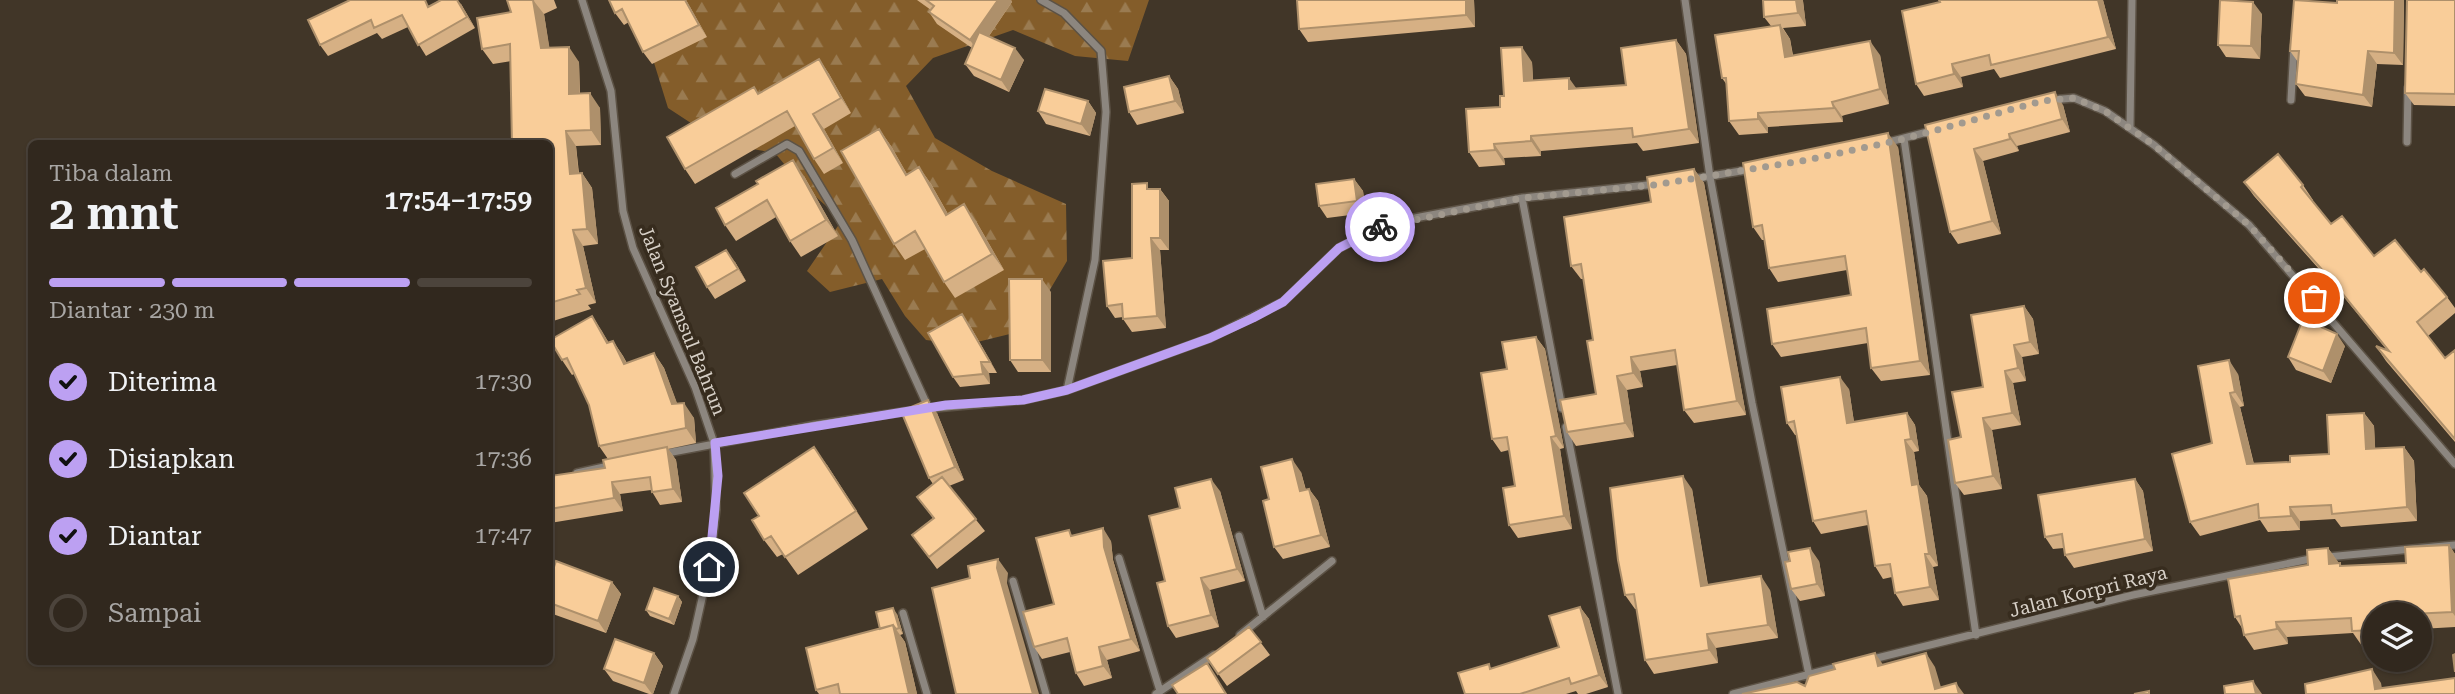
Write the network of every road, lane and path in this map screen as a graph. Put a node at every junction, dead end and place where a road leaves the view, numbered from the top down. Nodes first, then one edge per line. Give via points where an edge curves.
1 (582, 0) edge
2 (1041, 0) edge
3 (1685, 0) edge
4 (2132, 0) edge
5 (2294, 37) edge
6 (2409, 77) edge
7 (2291, 100) dead end
8 (2042, 101) edge
9 (2130, 127) junction
10 (1941, 128) edge
11 (1904, 139) junction
12 (2407, 142) dead end
13 (1880, 144) edge
14 (1759, 169) edge
15 (735, 174) dead end
16 (1710, 177) junction
17 (1688, 180) edge
18 (1665, 183) edge
19 (1522, 198) junction
20 (1067, 390) junction
21 (928, 408) junction
22 (715, 443) junction
23 (651, 457) edge
24 (626, 462) edge
25 (2455, 464) edge
26 (562, 476) edge
27 (1239, 536) dead end
28 (2455, 545) edge
29 (1119, 558) dead end
30 (1332, 561) dead end
31 (1013, 580) dead end
32 (903, 613) dead end
33 (1262, 617) junction
34 (1976, 635) junction
35 (1233, 640) edge
36 (1223, 648) edge
37 (1859, 662) edge
38 (1846, 665) edge
39 (1807, 674) junction
40 (1158, 693) edge
41 (674, 694) edge
42 (927, 694) edge
43 (1046, 694) edge
44 (1618, 694) edge
45 (1733, 694) edge
46 (1813, 694) edge

1 - 22 street, Jalan Syamsul Bahrun via 611,91 623,211 633,248
2 - 20 street via 1064,13 1101,51 1105,86 1096,260
3 - 16 street
4 - 9 street
5 - 7 street
6 - 12 street
8 - 9 street via 2074,98
9 - 25 street via 2249,225
10 - 11 street
11 - 13 street
11 - 34 street
14 - 16 street
15 - 21 street via 787,144 799,151 852,240
16 - 17 street
16 - 39 street
18 - 19 street
19 - 20 street via 1401,220 1368,231 1339,248 1283,302 1253,318
19 - 44 street
20 - 21 street via 1023,400
21 - 22 street
22 - 23 street
22 - 41 street, Jalan Syamsul Bahrun via 717,498 709,567 693,639
24 - 26 street
27 - 33 street
28 - 34 street, Jalan Korpri Raya via 2292,561
29 - 40 street
30 - 33 street
31 - 43 street
32 - 42 street
33 - 35 street
34 - 37 street, Jalan Korpri Raya
36 - 40 street
38 - 39 street
39 - 45 street
39 - 46 street

